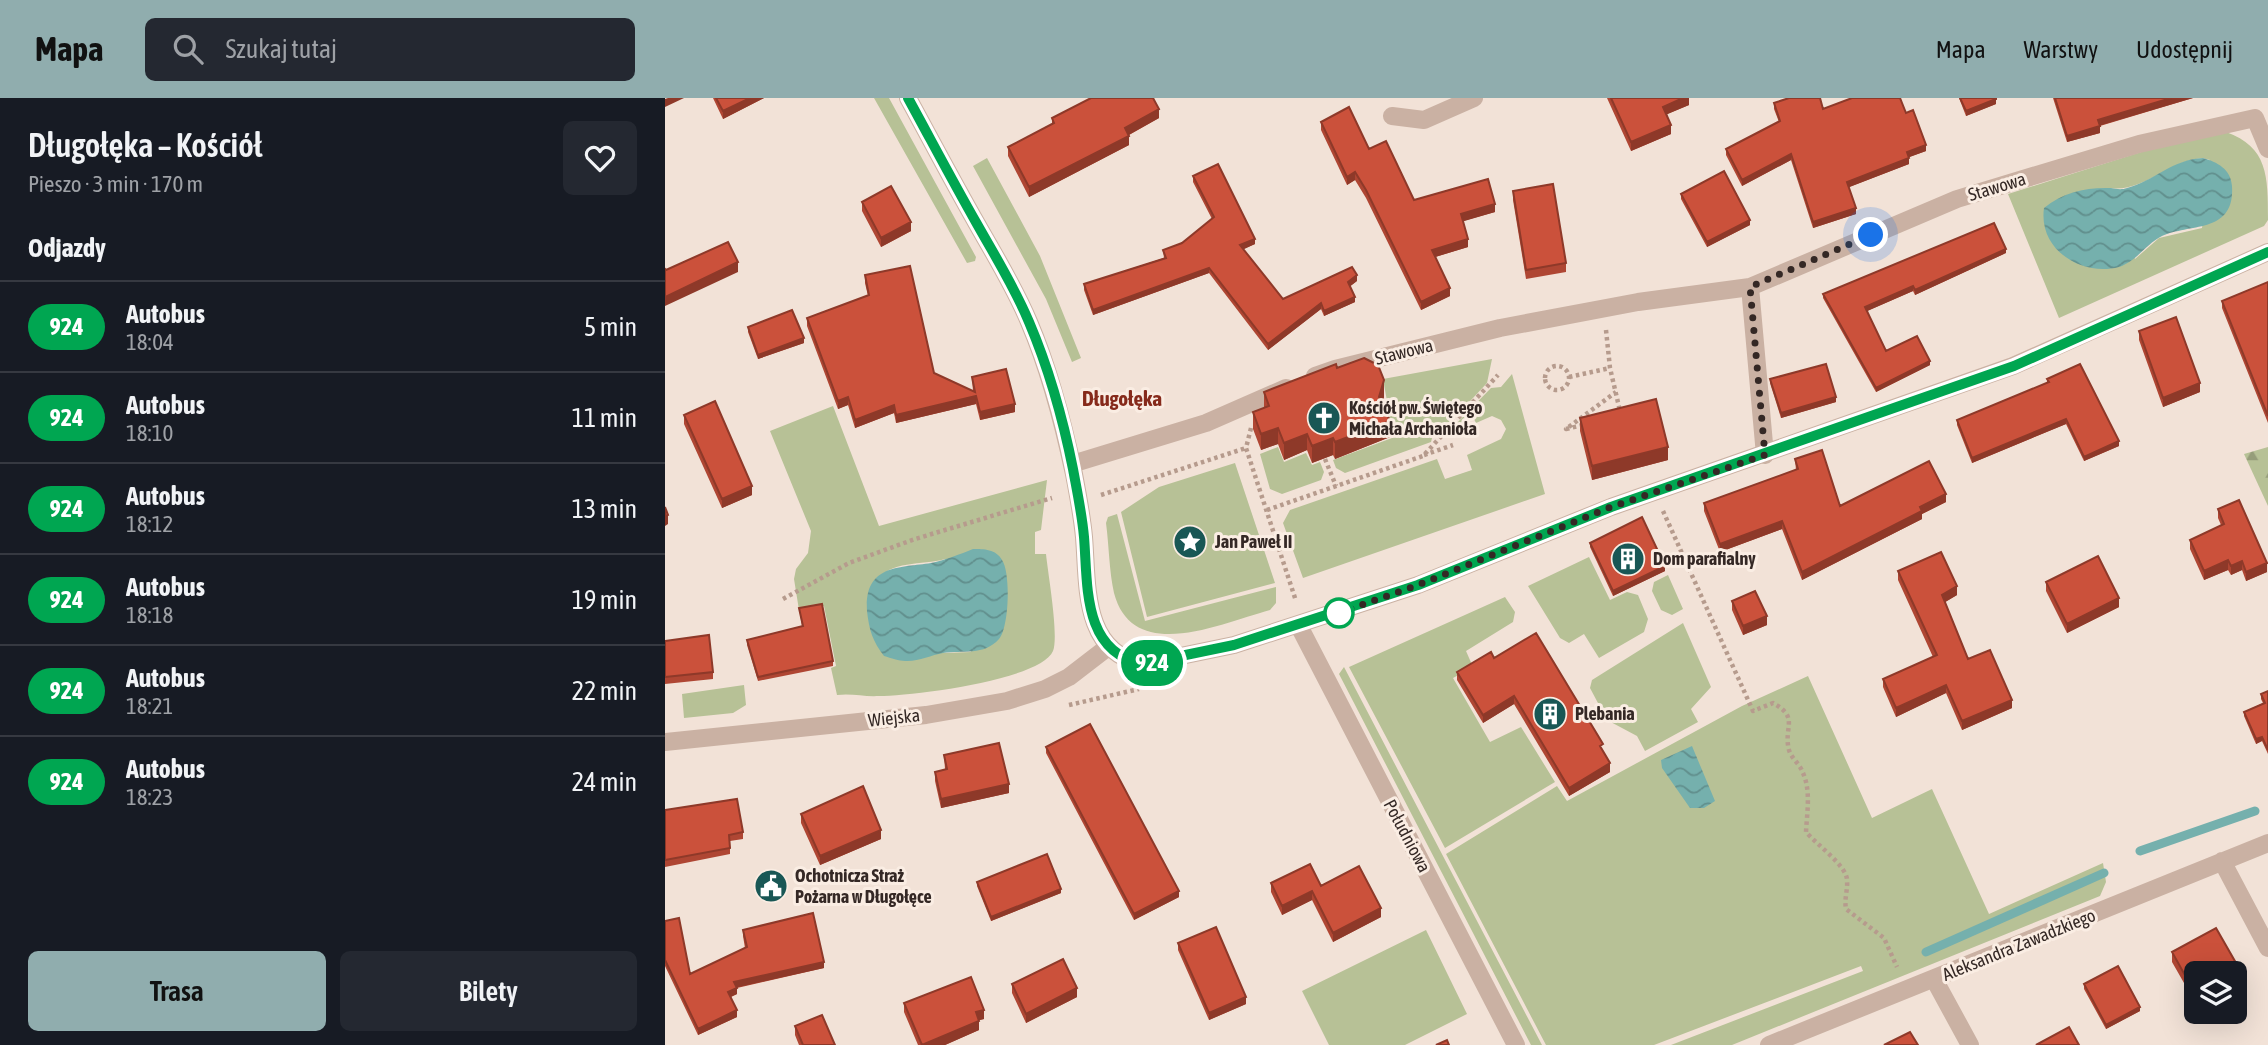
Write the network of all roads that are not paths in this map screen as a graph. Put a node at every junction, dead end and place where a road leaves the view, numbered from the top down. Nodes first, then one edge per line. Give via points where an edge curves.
1 (908, 98) edge
2 (1473, 98) edge
3 (1392, 116) dead end
4 (2261, 116) edge
5 (2268, 149) edge
6 (2268, 252) edge
7 (1750, 287) junction
8 (1765, 455) junction
9 (1072, 464) junction
10 (1299, 626) junction
11 (1108, 647) junction
12 (665, 743) edge
13 (2268, 843) edge
14 (2222, 861) junction
15 (2268, 948) edge
16 (1934, 979) junction
17 (1516, 1045) edge
18 (1769, 1045) edge
19 (1970, 1045) edge

1 - 9 street via 1029,321 1060,411
2 - 3 street via 1424,120
4 - 5 street, Stawowa
4 - 7 street, Stawowa via 2139,144 1957,199
6 - 8 street via 2014,366
7 - 8 street
7 - 9 street, Stawowa via 1500,328 1335,369 1206,423
8 - 10 street via 1611,507 1418,585
9 - 11 street via 1088,598 1093,621
10 - 11 street via 1142,664 1129,662
10 - 17 street, Południowa
11 - 12 street, Wiejska via 1069,677 1007,701 926,715
13 - 14 street, Aleksandra Zawadzkiego
14 - 15 street
14 - 16 street, Aleksandra Zawadzkiego
16 - 18 street, Aleksandra Zawadzkiego
16 - 19 street

